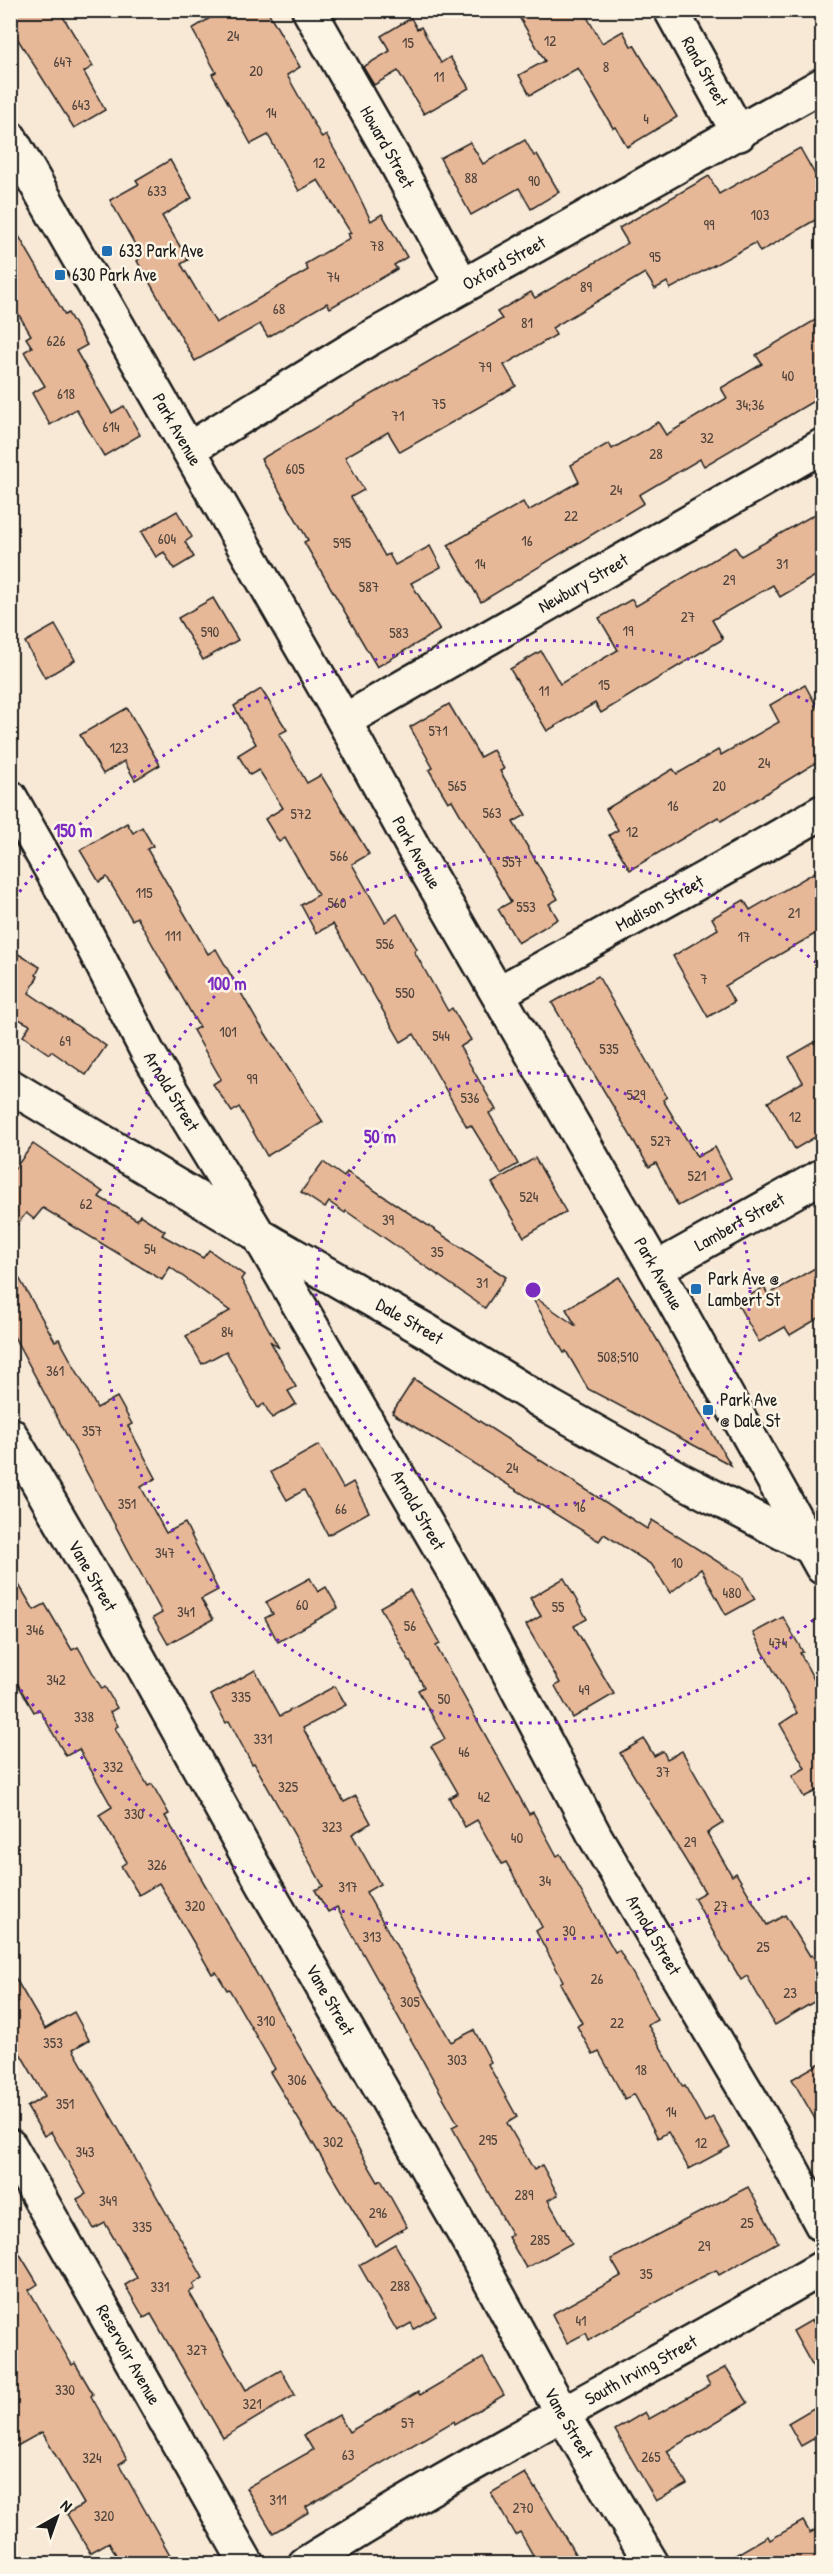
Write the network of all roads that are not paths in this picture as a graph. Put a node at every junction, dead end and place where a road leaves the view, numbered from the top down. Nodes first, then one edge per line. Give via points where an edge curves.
1 (309, 10) edge
2 (671, 10) edge
3 (822, 85) edge
4 (739, 134) junction
5 (10, 138) edge
6 (462, 285) junction
7 (822, 446) edge
8 (189, 449) junction
9 (344, 721) junction
10 (10, 797) edge
11 (822, 812) edge
12 (499, 993) junction
13 (10, 1086) edge
14 (822, 1176) edge
15 (258, 1234) junction
16 (656, 1269) junction
17 (10, 1434) edge
18 (819, 1552) edge
19 (10, 2146) edge
20 (822, 2225) edge
21 (822, 2268) edge
22 (563, 2415) junction
23 (246, 2564) edge
24 (305, 2564) edge
25 (652, 2564) edge

1 - 6 street, Howard Street
2 - 4 street, Rand Street
3 - 4 street, Oxford Street
4 - 6 street, Oxford Street
5 - 8 street, Park Avenue
6 - 8 street, Oxford Street via 308,374
7 - 9 street, Newbury Street
8 - 9 street, Park Avenue
9 - 12 street, Park Avenue
10 - 15 street, Arnold Street via 148,1053
11 - 12 street, Madison Street
12 - 16 street, Park Avenue
13 - 15 street, Dale Street
14 - 16 street, Lambert Street
15 - 18 street, Dale Street via 549,1406
15 - 20 street, Arnold Street via 475,1608 596,1838
16 - 18 street, Park Avenue
17 - 22 street, Vane Street via 468,2240
19 - 23 street, Reservoir Avenue
21 - 22 street, South Irving Street
22 - 24 street, South Irving Street
22 - 25 street, Vane Street

